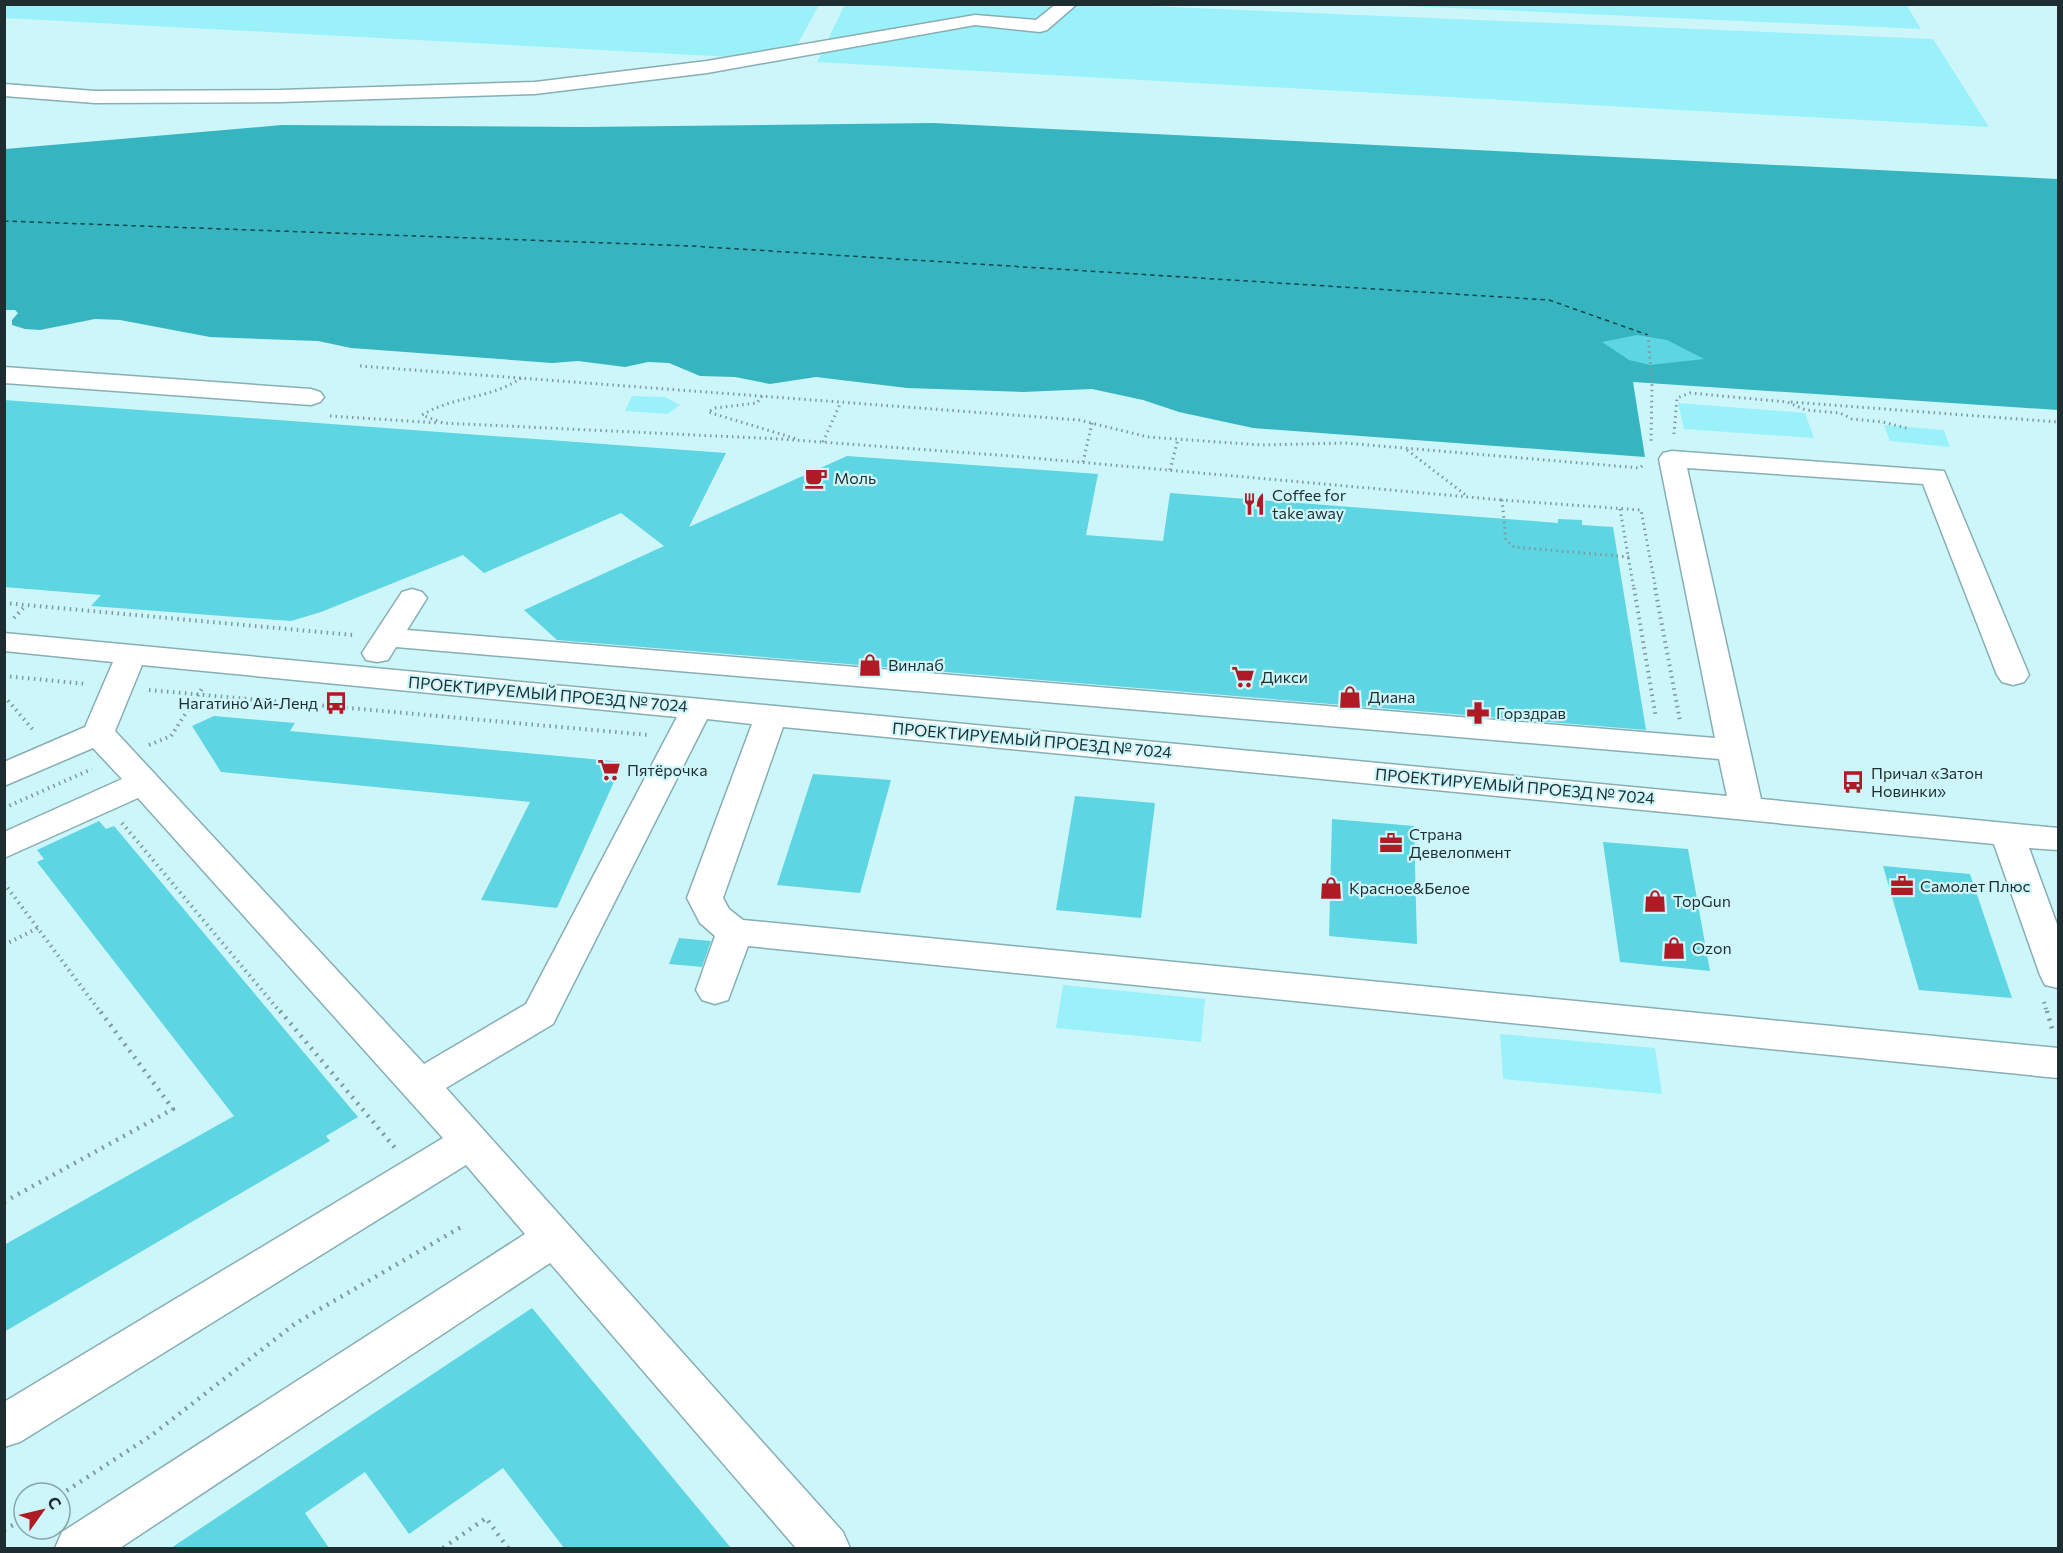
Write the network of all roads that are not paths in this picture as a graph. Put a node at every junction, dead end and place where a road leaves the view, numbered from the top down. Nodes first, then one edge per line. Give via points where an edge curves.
1 (1068, 4) edge
2 (4, 90) edge
3 (4, 375) edge
4 (311, 397) dead end
5 (412, 598) dead end
6 (387, 638) junction
7 (4, 642) edge
8 (131, 655) junction
9 (2013, 675) dead end
10 (362, 677) junction
11 (771, 715) junction
12 (1349, 718) junction
13 (689, 723) junction
14 (98, 733) junction
15 (1734, 750) junction
16 (1348, 770) junction
17 (4, 775) edge
18 (142, 783) junction
19 (1746, 808) junction
20 (2007, 834) junction
21 (2058, 839) edge
22 (4, 846) edge
23 (735, 932) junction
24 (2050, 985) edge
25 (715, 990) dead end
26 (2054, 1051) edge
27 (420, 1085) junction
28 (470, 1142) junction
29 (554, 1238) junction
30 (9, 1415) edge
31 (79, 1548) edge
32 (826, 1548) edge

1 - 2 street via 1040,26 975,20 707,67 535,88 94,97
3 - 4 street
5 - 6 street
6 - 10 street
6 - 12 street
7 - 8 street, ПРОЕКТИРУЕМЫЙ ПРОЕЗД № 7024
8 - 10 street, ПРОЕКТИРУЕМЫЙ ПРОЕЗД № 7024
8 - 14 street
9 - 15 street via 1934,477 1657,456
10 - 13 street, ПРОЕКТИРУЕМЫЙ ПРОЕЗД № 7024
11 - 13 street, ПРОЕКТИРУЕМЫЙ ПРОЕЗД № 7024
11 - 16 street, ПРОЕКТИРУЕМЫЙ ПРОЕЗД № 7024
11 - 23 street via 705,898 708,910
12 - 15 street
12 - 16 street
13 - 27 street via 540,1014
14 - 17 street
14 - 18 street
15 - 19 street
16 - 19 street, ПРОЕКТИРУЕМЫЙ ПРОЕЗД № 7024
18 - 22 street
18 - 27 street
19 - 20 street, ПРОЕКТИРУЕМЫЙ ПРОЕЗД № 7024
20 - 21 street, ПРОЕКТИРУЕМЫЙ ПРОЕЗД № 7024
20 - 24 street
23 - 25 street
23 - 26 street
27 - 28 street
28 - 29 street
28 - 30 street
29 - 31 street
29 - 32 street

